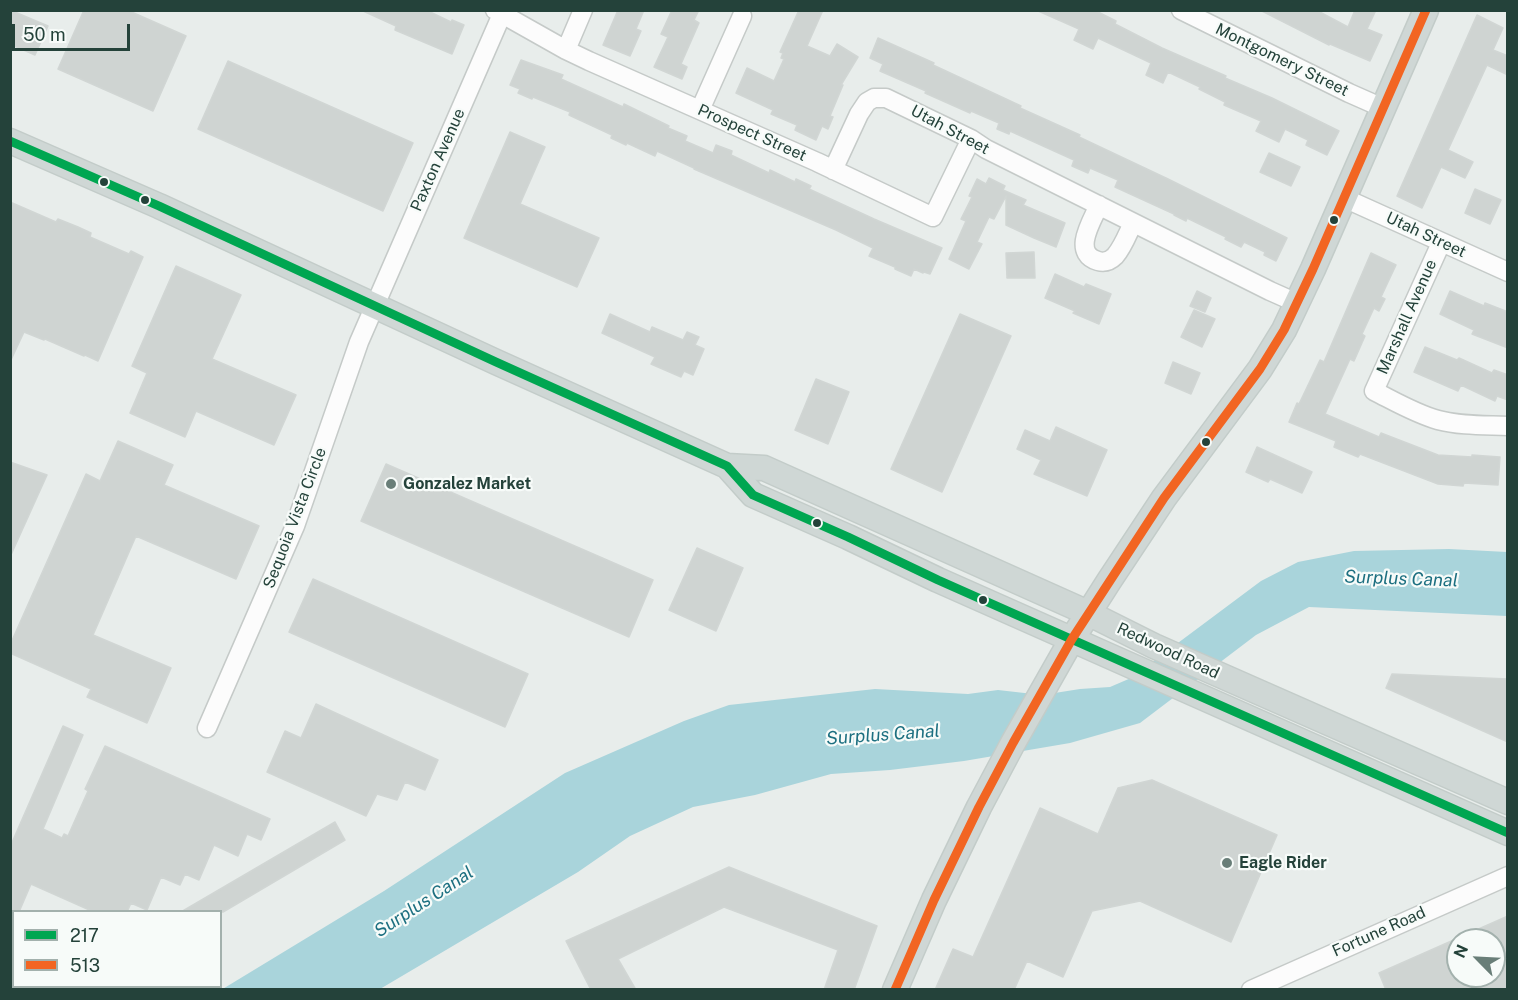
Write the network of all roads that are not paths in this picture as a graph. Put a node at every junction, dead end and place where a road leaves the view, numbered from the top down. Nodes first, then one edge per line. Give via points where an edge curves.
1 (583, 10) edge
2 (1181, 10) edge
3 (1426, 10) edge
4 (498, 13) edge
5 (742, 16) dead end
6 (566, 50) junction
7 (1383, 108) junction
8 (700, 110) junction
9 (971, 139) junction
10 (10, 141) edge
11 (833, 170) junction
12 (1344, 198) junction
13 (1099, 205) junction
14 (1133, 223) junction
15 (1441, 243) junction
16 (1508, 272) edge
17 (1297, 303) junction
18 (374, 305) junction
19 (1508, 426) edge
20 (727, 466) junction
21 (1088, 613) junction
22 (1072, 639) junction
23 (207, 728) dead end
24 (1508, 802) edge
25 (1508, 833) edge
26 (1508, 876) edge
27 (895, 990) edge
28 (1251, 990) edge

1 - 6 street
2 - 7 street, Montgomery Street
3 - 7 main road
4 - 6 street, Prospect Street
4 - 18 street, Paxton Avenue
5 - 8 street
6 - 8 street, Prospect Street
7 - 12 main road
8 - 11 street, Prospect Street
9 - 11 street, Utah Street via 891,100 873,98 859,114
9 - 11 street, Prospect Street via 933,217
9 - 13 street, Utah Street
10 - 18 main road, Redwood Road
12 - 15 street, Utah Street
12 - 17 main road
13 - 14 street, Utah Street
13 - 14 street via 1085,239 1084,247 1090,258 1108,261
14 - 17 street, Utah Street
15 - 16 street, Utah Street
15 - 19 street, Marshall Avenue via 1374,391 1437,420
17 - 21 main road via 1260,369 1171,489
18 - 20 main road, Redwood Road
18 - 23 street, Sequoia Vista Circle via 291,534
20 - 21 main road, Redwood Road via 764,468
20 - 22 main road, Redwood Road via 753,495
21 - 22 main road
21 - 24 main road, Redwood Road via 1154,646
22 - 25 main road, Redwood Road
22 - 27 main road via 979,807
26 - 28 street, Fortune Road

